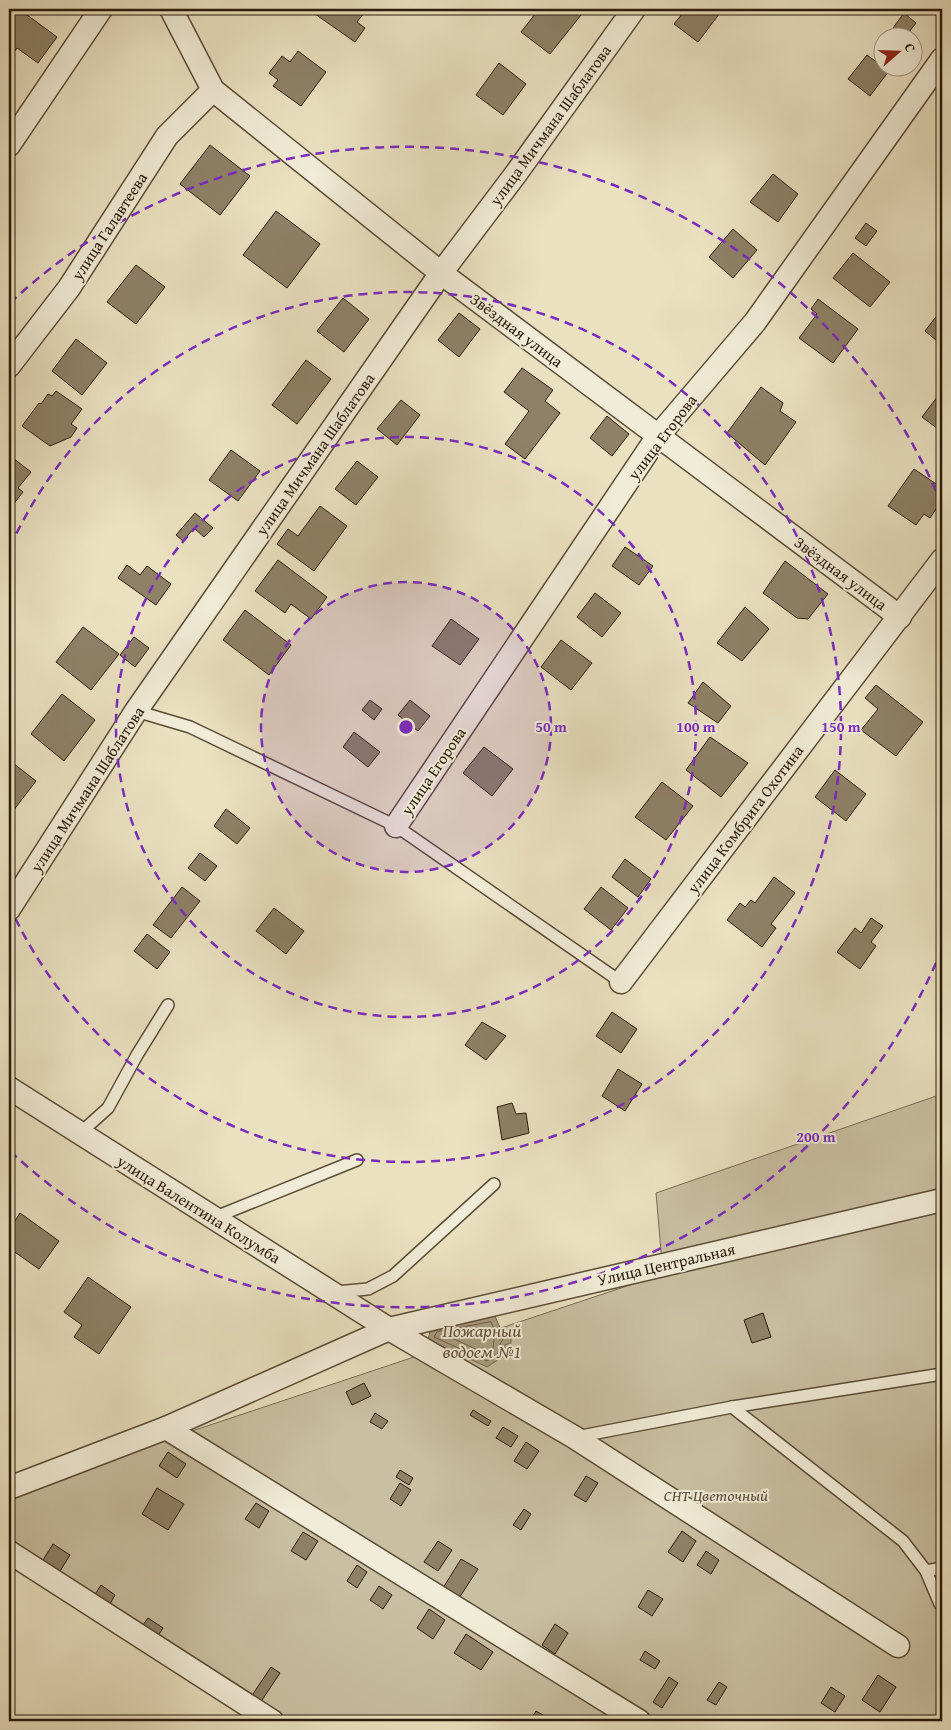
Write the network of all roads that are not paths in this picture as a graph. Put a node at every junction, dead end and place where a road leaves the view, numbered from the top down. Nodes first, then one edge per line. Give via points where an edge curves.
1 (101, 9) edge
2 (171, 9) edge
3 (634, 9) edge
4 (942, 59) edge
5 (213, 90) junction
6 (9, 145) edge
7 (441, 273) junction
8 (9, 366) edge
9 (658, 436) junction
10 (942, 560) edge
11 (900, 617) junction
12 (136, 711) junction
13 (396, 826) junction
14 (9, 909) edge
15 (620, 982) joint
16 (168, 1005) dead end
17 (9, 1088) edge
18 (80, 1134) junction
19 (357, 1160) dead end
20 (494, 1184) dead end
21 (942, 1200) edge
22 (213, 1218) junction
23 (332, 1293) junction
24 (389, 1329) junction
25 (942, 1374) edge
26 (732, 1407) junction
27 (166, 1428) junction
28 (574, 1437) junction
29 (9, 1488) edge
30 (9, 1552) edge
31 (942, 1568) edge
32 (926, 1571) junction
33 (942, 1605) edge
34 (898, 1646) dead end
35 (272, 1721) edge
36 (639, 1721) edge

1 - 6 street
2 - 5 street, Звёздная улица
3 - 7 street, улица Мичмана Шаблатова
4 - 9 street, улица Егорова via 755,322
5 - 7 street, Звёздная улица
5 - 8 street, улица Галавтеева via 168,136 70,288
7 - 9 street, Звёздная улица
7 - 12 street, улица Мичмана Шаблатова
9 - 11 street, Звёздная улица
9 - 13 street, улица Егорова
10 - 11 street, улица Комбрига Охотина
11 - 15 street, улица Комбрига Охотина
12 - 13 lane via 190,727
12 - 14 street, улица Мичмана Шаблатова
13 - 15 lane
16 - 18 lane via 108,1108
17 - 18 street, улица Валентина Колумба
18 - 22 street, улица Валентина Колумба
19 - 22 lane
20 - 23 lane via 393,1276 368,1289
21 - 24 street, Улица Центральная
22 - 23 street, улица Валентина Колумба
23 - 24 street, улица Валентина Колумба
24 - 27 street, Улица Центральная
24 - 28 street, улица Валентина Колумба
25 - 26 lane
26 - 28 lane
26 - 32 lane via 903,1541
27 - 29 street, Улица Центральная
27 - 36 street
28 - 34 street, улица Валентина Колумба
30 - 35 street
31 - 32 lane
32 - 33 lane

